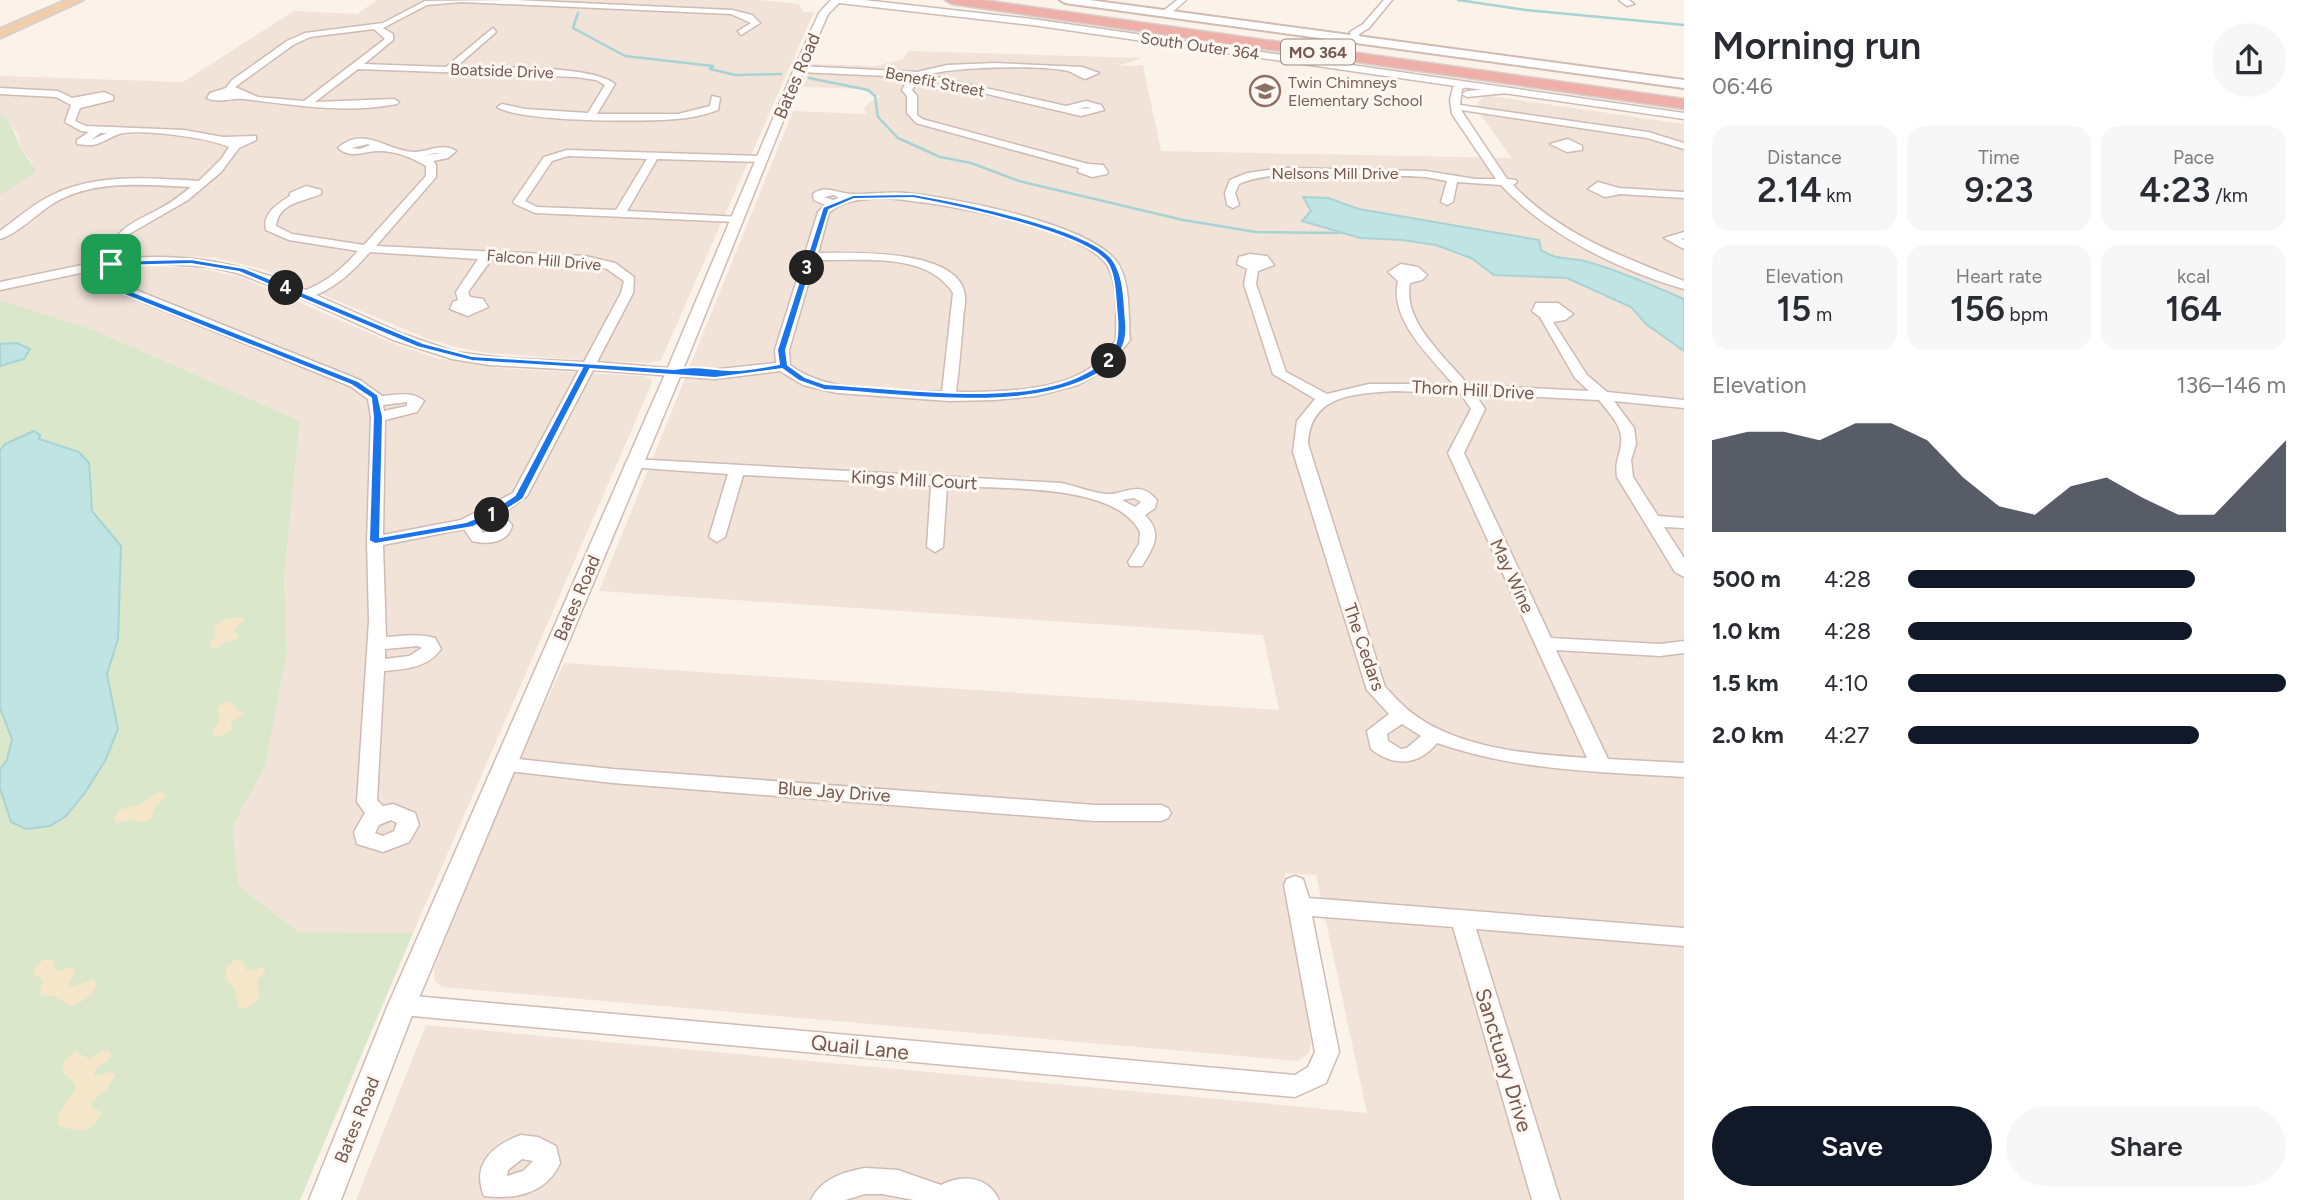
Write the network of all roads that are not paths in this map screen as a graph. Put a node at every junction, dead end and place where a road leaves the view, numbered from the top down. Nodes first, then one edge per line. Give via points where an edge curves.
1 (63, 0) edge
2 (77, 0) edge
3 (443, 0) edge
4 (461, 0) edge
5 (640, 0) edge
6 (838, 0) edge
7 (952, 0) edge
8 (995, 0) edge
9 (1065, 0) edge
10 (1182, 0) edge
11 (1388, 0) edge
12 (424, 2) edge
13 (632, 8) junction
14 (1165, 14) junction
15 (375, 26) junction
16 (0, 27) edge
17 (493, 30) dead end
18 (741, 33) dead end
19 (0, 34) edge
20 (1356, 38) junction
21 (356, 66) junction
22 (449, 69) junction
23 (799, 69) junction
24 (1079, 71) dead end
25 (916, 75) junction
26 (1684, 84) edge
27 (1463, 90) junction
28 (0, 92) edge
29 (1684, 96) edge
30 (715, 98) dead end
31 (394, 102) dead end
32 (308, 103) junction
33 (1684, 104) edge
34 (502, 107) dead end
35 (1463, 108) junction
36 (1070, 110) dead end
37 (591, 115) junction
38 (1684, 116) edge
39 (1577, 124) junction
40 (1569, 142) dead end
41 (1684, 146) edge
42 (375, 148) dead end
43 (654, 155) junction
44 (761, 159) junction
45 (1088, 166) dead end
46 (1457, 178) junction
47 (1503, 182) junction
48 (1519, 182) junction
49 (199, 184) junction
50 (1618, 191) dead end
51 (1684, 195) edge
52 (296, 197) dead end
53 (850, 198) junction
54 (1447, 202) dead end
55 (834, 204) junction
56 (1233, 205) dead end
57 (619, 214) junction
58 (736, 219) junction
59 (1684, 235) edge
60 (0, 236) edge
61 (1684, 245) edge
62 (366, 248) junction
63 (489, 254) junction
64 (811, 256) junction
65 (111, 264) junction
66 (1253, 268) dead end
67 (1684, 277) edge
68 (1405, 279) dead end
69 (1684, 285) edge
70 (0, 286) edge
71 (303, 296) junction
72 (465, 302) dead end
73 (1547, 316) dead end
74 (587, 366) junction
75 (783, 366) junction
76 (674, 372) junction
77 (1467, 390) junction
78 (949, 396) junction
79 (1604, 397) junction
80 (1325, 399) junction
81 (1684, 404) edge
82 (633, 464) junction
83 (737, 470) junction
84 (939, 482) junction
85 (1653, 521) junction
86 (1684, 523) edge
87 (718, 537) dead end
88 (375, 541) junction
89 (935, 547) dead end
90 (1136, 562) dead end
91 (1684, 572) edge
92 (1544, 643) junction
93 (377, 644) junction
94 (1684, 647) edge
95 (376, 666) junction
96 (1402, 715) junction
97 (1433, 735) junction
98 (1600, 764) junction
99 (507, 765) junction
100 (1684, 769) edge
101 (1161, 813) dead end
102 (378, 814) dead end
103 (1462, 920) junction
104 (1684, 937) edge
105 (402, 1005) junction
106 (325, 1200) edge
107 (825, 1200) edge
108 (941, 1200) edge
109 (985, 1200) edge
110 (1546, 1200) edge

1 - 16 main road
2 - 19 main road
3 - 4 street
3 - 12 street
4 - 13 street
5 - 13 street
6 - 23 street, Bates Road via 824,13
6 - 27 street, South Outer 364 via 1019,20 1431,80
7 - 33 highway, MO 364
8 - 29 highway, MO 364
9 - 14 main road
10 - 14 street
11 - 20 street via 1366,26 1368,30
12 - 15 street via 393,22
13 - 18 street via 757,12 749,17 756,23
14 - 20 main road
15 - 21 street via 390,36 389,40
15 - 32 street via 313,33 234,82 234,93 269,102
17 - 22 street
20 - 26 main road
21 - 22 street, Boatside Drive
21 - 32 street
22 - 37 street, Boatside Drive via 599,78 610,84 609,89
23 - 25 street, Benefit Street
23 - 44 street, Bates Road
24 - 25 street via 963,66
25 - 36 street, Benefit Street
25 - 45 street via 907,90 912,96 910,110 919,121
27 - 35 street
27 - 38 street, South Outer 364 via 1504,91
28 - 49 street via 58,94 73,103 69,122 84,129 206,136 229,143 234,153
30 - 37 street via 712,110 683,117
31 - 32 street
34 - 37 street
35 - 39 street
35 - 47 street via 1457,114
35 - 48 street
39 - 40 street
39 - 41 street via 1648,135
42 - 62 street via 403,151 433,171
43 - 44 street
43 - 57 street
43 - 57 street via 556,155 548,159 519,201 511,204 511,209
44 - 58 street, Bates Road
46 - 47 street, Nelsons Mill Drive
46 - 54 street
46 - 56 street, Nelsons Mill Drive via 1402,173 1267,173 1234,182 1230,192
47 - 48 street, Nelsons Mill Drive
47 - 69 street via 1555,226
48 - 67 street via 1567,225
49 - 60 street via 112,182 89,186 56,197
49 - 65 street via 120,237
50 - 51 street
52 - 62 street, Falcon Hill Drive via 273,214 268,226 272,231 318,244
53 - 55 street
53 - 55 street via 835,191 818,194
53 - 78 street via 913,196 960,204 1070,237 1102,254 1114,268 1123,340 1112,359 1086,377 1041,391 1001,397
55 - 64 street via 824,212
57 - 58 street
58 - 76 street, Bates Road
59 - 61 street via 1670,238
62 - 63 street, Falcon Hill Drive
62 - 71 street via 336,280
63 - 72 street via 461,292
63 - 74 street, Falcon Hill Drive via 600,262 627,276 627,293
64 - 75 street via 782,350
64 - 78 street via 920,262 956,282 959,293
65 - 70 street
65 - 71 street via 215,264
65 - 88 street via 109,279 115,288 355,383 375,397
66 - 80 street via 1250,284 1280,374
68 - 77 street via 1402,295 1412,324
71 - 74 street via 390,334 454,355
73 - 79 street via 1582,378
74 - 76 street
74 - 88 street, Falcon Hill Drive via 519,496 493,514 504,525 503,531 478,538 469,524
75 - 76 street via 695,376
75 - 78 street via 824,387
76 - 82 street, Bates Road
77 - 79 street, Thorn Hill Drive
77 - 80 street, Thorn Hill Drive via 1384,387
77 - 92 street, May Wine via 1478,409 1456,453
79 - 81 street, Thorn Hill Drive
79 - 85 street via 1627,428 1625,477
80 - 96 street, The Cedars via 1305,418 1299,432 1301,452 1376,690
82 - 83 street, Kings Mill Court
82 - 99 street, Bates Road
83 - 84 street, Kings Mill Court
83 - 87 street
84 - 89 street
84 - 90 street, Kings Mill Court via 1061,488 1111,499 1128,492 1142,495 1149,505 1133,515 1148,530 1148,540
85 - 86 street
85 - 91 street
88 - 93 street
92 - 94 street via 1660,650
92 - 98 street, May Wine
93 - 95 street
93 - 95 street via 418,640 429,642 432,649 414,661
95 - 102 street via 367,803
96 - 97 street, The Cedars
96 - 97 street via 1377,731 1378,744 1385,750 1410,756
97 - 98 street, The Cedars via 1502,757
98 - 100 street, The Cedars
99 - 101 street, Blue Jay Drive via 1095,813
99 - 105 street, Bates Road
103 - 104 street
103 - 105 street, Quail Lane via 1297,895 1327,1052 1317,1078 1295,1086
103 - 110 street, Sanctuary Drive
105 - 106 street, Bates Road
107 - 108 street via 852,1183 885,1180 927,1189
108 - 109 street via 959,1190

